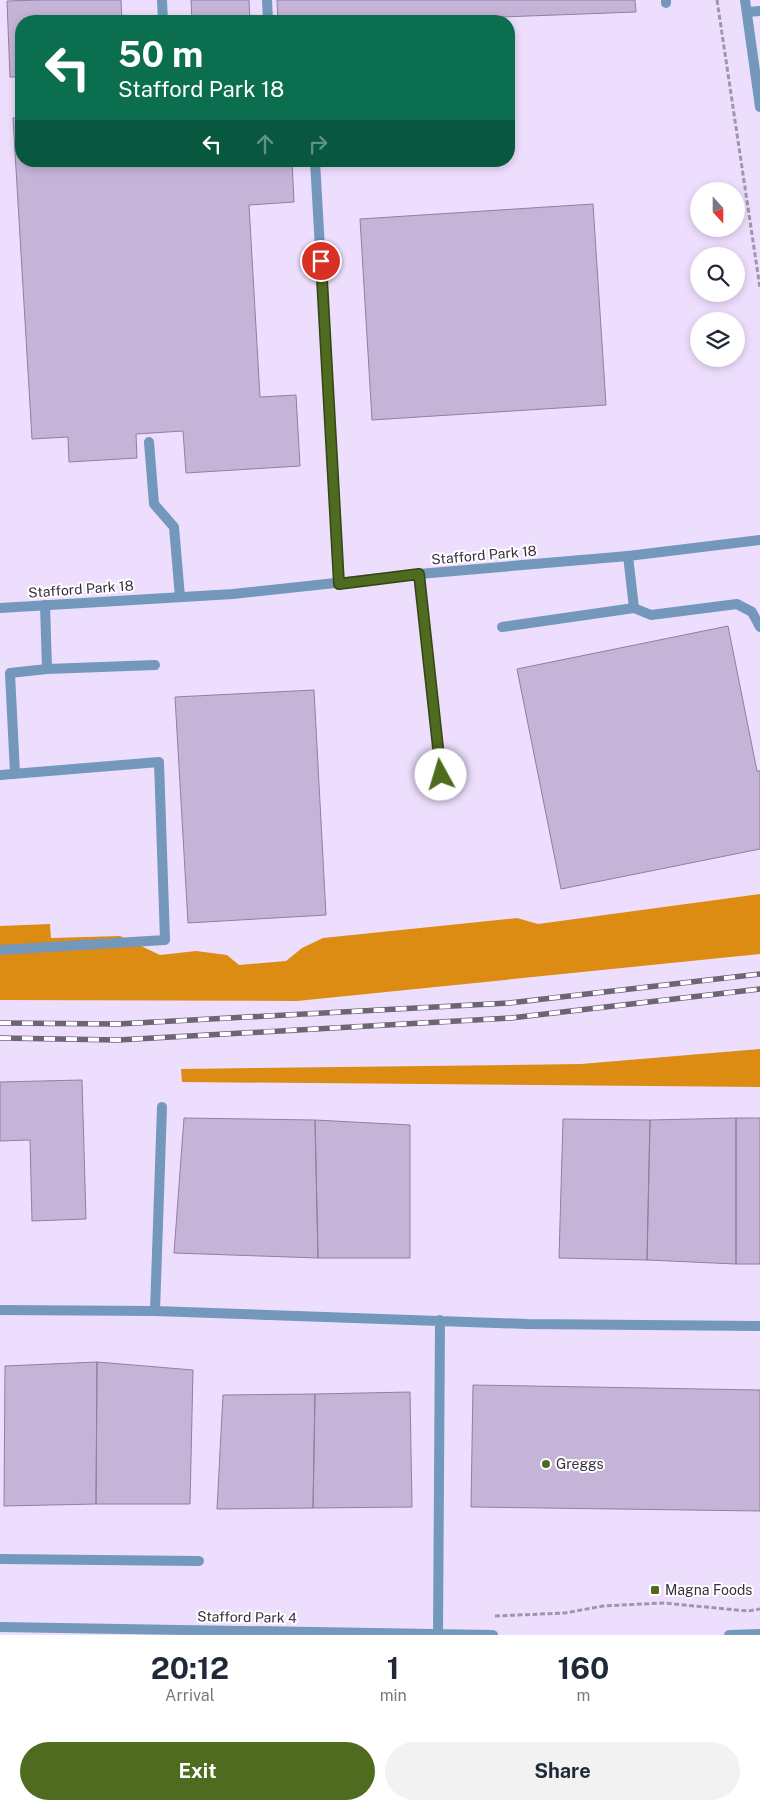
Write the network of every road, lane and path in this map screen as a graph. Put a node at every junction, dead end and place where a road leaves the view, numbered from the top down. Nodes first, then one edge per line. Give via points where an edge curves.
1 (162, 0) edge
2 (267, 0) edge
3 (717, 0) edge
4 (745, 0) edge
5 (760, 11) edge
6 (747, 12) junction
7 (163, 15) edge
8 (268, 15) edge
9 (760, 107) edge
10 (315, 167) edge
11 (760, 288) edge
12 (149, 442) dead end
13 (760, 540) edge
14 (628, 556) junction
15 (419, 574) junction
16 (339, 584) junction
17 (180, 597) junction
18 (45, 605) junction
19 (0, 608) edge
20 (634, 608) junction
21 (502, 627) dead end
22 (760, 627) edge
23 (154, 665) dead end
24 (48, 669) junction
25 (15, 774) junction
26 (0, 775) edge
27 (441, 775) dead end
28 (0, 950) edge
29 (162, 1107) dead end
30 (0, 1310) edge
31 (155, 1311) junction
32 (440, 1320) junction
33 (760, 1326) edge
34 (0, 1559) edge
35 (198, 1561) dead end
36 (760, 1609) edge
37 (487, 1616) dead end
38 (0, 1627) edge
39 (438, 1634) junction
40 (760, 1634) edge
41 (493, 1635) edge
42 (728, 1635) edge

1 - 7 street
2 - 8 street
3 - 11 path
4 - 6 street
5 - 6 street
6 - 9 street
10 - 16 street
12 - 17 street via 154,504 174,526
13 - 14 street, Stafford Park 18
14 - 15 street, Stafford Park 18
14 - 20 street
15 - 16 street, Stafford Park 18
15 - 27 street
16 - 17 street, Stafford Park 18
17 - 18 street, Stafford Park 18
18 - 19 street, Stafford Park 18
18 - 24 street
20 - 21 street
20 - 22 street via 651,615 737,604 752,612
23 - 24 street
24 - 25 street via 10,673
25 - 26 street
25 - 28 street via 159,762 165,940
29 - 31 street
30 - 31 street
31 - 32 street
32 - 33 street
32 - 39 street
34 - 35 street
36 - 37 path via 748,1611 663,1603 604,1606 565,1613
38 - 39 street, Stafford Park 4
39 - 41 street, Stafford Park 4
40 - 42 street

